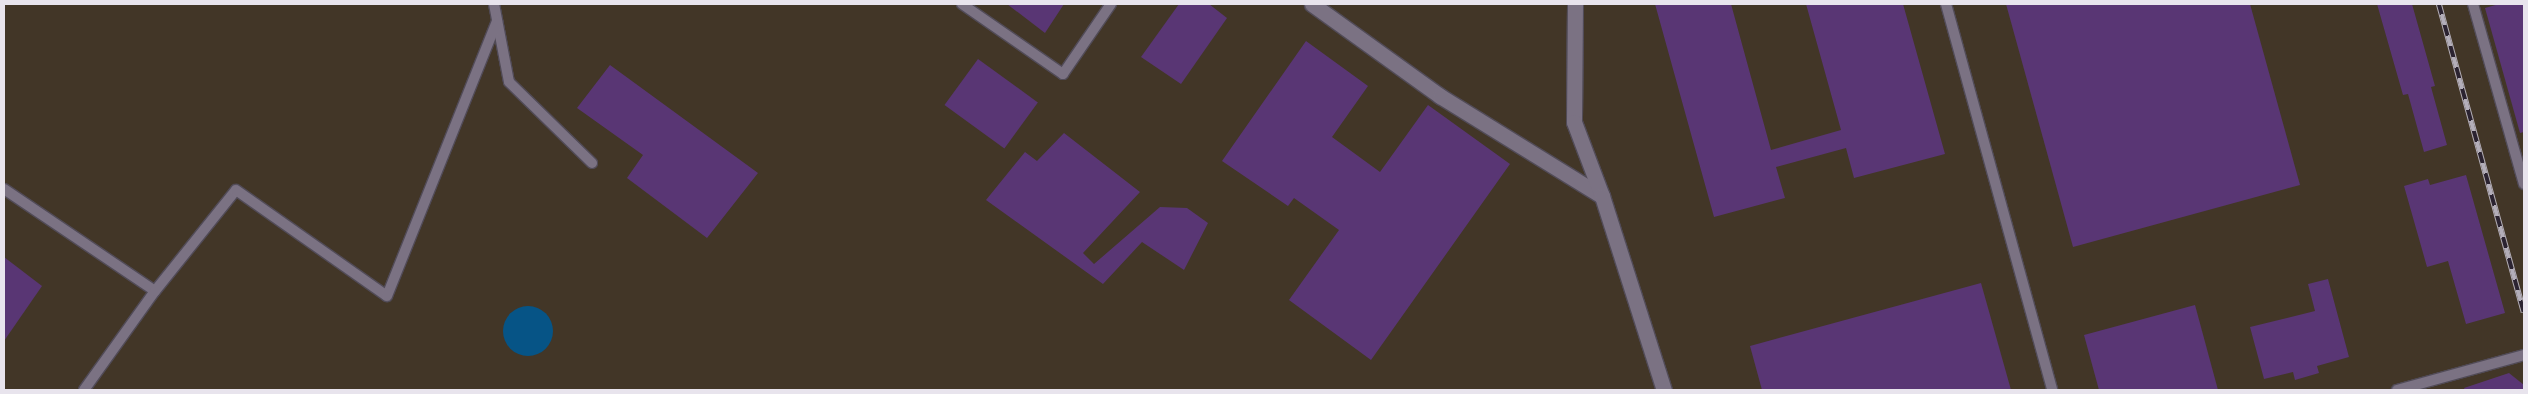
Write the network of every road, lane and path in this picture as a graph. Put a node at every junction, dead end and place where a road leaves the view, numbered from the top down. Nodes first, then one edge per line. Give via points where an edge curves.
1 (494, 4) edge
2 (962, 4) edge
3 (1111, 4) edge
4 (1312, 4) edge
5 (1575, 4) edge
6 (1946, 4) edge
7 (2472, 4) edge
8 (497, 21) junction
9 (592, 164) dead end
10 (2524, 184) edge
11 (4, 189) edge
12 (1602, 196) junction
13 (156, 291) junction
14 (2524, 355) edge
15 (84, 390) edge
16 (1664, 390) edge
17 (2052, 390) edge
18 (2397, 390) edge

1 - 8 lane
2 - 3 lane via 1063,74
4 - 12 street via 1440,96
5 - 12 street via 1574,122
6 - 17 lane
7 - 10 lane
8 - 9 lane via 508,82
8 - 13 lane via 387,296 236,190
11 - 13 lane
12 - 16 street
13 - 15 lane
14 - 18 lane

